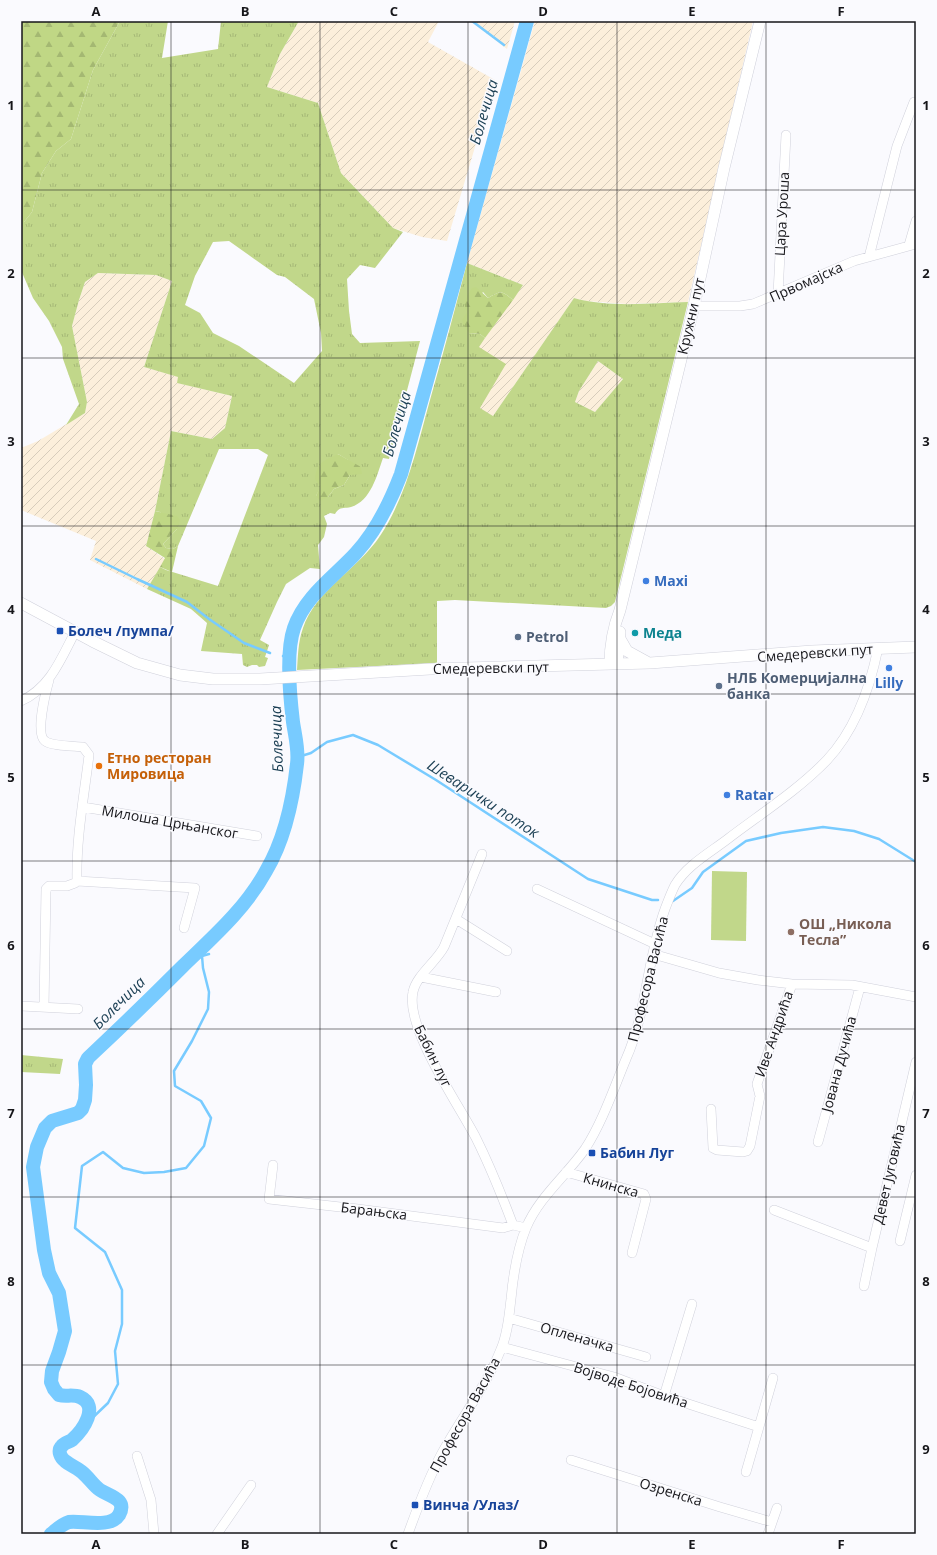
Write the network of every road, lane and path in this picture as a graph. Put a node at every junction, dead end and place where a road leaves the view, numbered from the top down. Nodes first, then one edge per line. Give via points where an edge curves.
1 (760, 21) edge
2 (914, 102) dead end
3 (786, 135) dead end
4 (916, 221) edge
5 (912, 244) edge
6 (869, 256) junction
7 (778, 294) junction
8 (694, 306) junction
9 (21, 603) edge
10 (75, 632) junction
11 (615, 640) junction
12 (916, 647) edge
13 (878, 648) junction
14 (650, 663) junction
15 (614, 664) junction
16 (590, 665) junction
17 (49, 680) junction
18 (21, 702) edge
19 (83, 807) junction
20 (257, 836) dead end
21 (482, 854) dead end
22 (77, 881) junction
23 (537, 889) dead end
24 (456, 920) junction
25 (184, 928) dead end
26 (655, 944) junction
27 (507, 951) dead end
28 (653, 954) junction
29 (421, 977) junction
30 (792, 984) junction
31 (860, 987) junction
32 (496, 992) dead end
33 (916, 997) edge
34 (21, 1006) edge
35 (44, 1007) junction
36 (78, 1009) dead end
37 (916, 1062) edge
38 (711, 1109) dead end
39 (818, 1142) dead end
40 (273, 1165) dead end
41 (566, 1172) junction
42 (916, 1175) edge
43 (774, 1210) dead end
44 (513, 1225) junction
45 (526, 1228) junction
46 (900, 1241) dead end
47 (872, 1248) junction
48 (632, 1253) dead end
49 (864, 1286) dead end
50 (692, 1304) dead end
51 (509, 1318) junction
52 (502, 1347) junction
53 (646, 1357) dead end
54 (773, 1378) dead end
55 (664, 1396) junction
56 (759, 1427) junction
57 (137, 1456) dead end
58 (570, 1460) dead end
59 (746, 1472) dead end
60 (251, 1485) dead end
61 (777, 1508) dead end
62 (772, 1522) junction
63 (154, 1534) edge
64 (217, 1534) edge
65 (408, 1534) edge
66 (768, 1534) edge

1 - 8 main road, Кружни пут
2 - 6 street via 896,152
3 - 7 street, Цара Уроша
4 - 5 street
5 - 6 street, Првомајска
6 - 7 street, Првомајска via 832,269
7 - 8 street, Првомајска via 740,306
8 - 11 main road, Кружни пут via 615,623
9 - 10 main road, Смедеревски пут
10 - 16 main road, Смедеревски пут via 137,663 180,675 224,679
10 - 17 street
11 - 14 main road via 627,651
11 - 15 main road, Кружни пут
11 - 16 main road via 604,656
12 - 13 main road, Смедеревски пут
13 - 14 main road, Смедеревски пут
13 - 26 street, Професора Васића via 872,677 863,701 840,745 792,791 684,873 671,894
14 - 15 main road, Смедеревски пут
15 - 16 main road, Смедеревски пут
17 - 18 street
17 - 19 street via 41,735 49,743 83,748 89,755
19 - 20 street, Милоша Црњанског
19 - 22 street via 76,857
21 - 24 street, Бабин луг
22 - 25 street via 195,888
22 - 35 street via 67,886 46,888
23 - 26 street
24 - 27 street
24 - 29 street, Бабин луг via 439,956
26 - 28 street, Професора Васића
28 - 30 street via 719,973
28 - 41 street, Професора Васића via 640,1022 630,1051 586,1147
29 - 32 street
29 - 44 street, Бабин луг via 412,992 419,1033 487,1161
30 - 31 street
30 - 38 street, Иве Андрића via 757,1084 760,1096 747,1151 713,1148
31 - 33 street
31 - 39 street, Јована Дучића
34 - 35 street
35 - 36 street
37 - 47 street, Девет Југовића
40 - 44 street, Барањска via 269,1199 503,1228
41 - 45 street, Професора Васића via 542,1201
41 - 48 street, Книнска via 644,1194 646,1199
42 - 46 street
43 - 47 street
44 - 45 street
45 - 51 street, Професора Васића via 516,1266
47 - 49 street, Девет Југовића
50 - 55 street
51 - 52 street, Професора Васића
51 - 53 street, Опленачка
52 - 55 street, Војводе Бојовића via 614,1377
52 - 65 street, Професора Васића via 486,1382 436,1465
54 - 56 street
55 - 56 street, Војводе Бојовића
56 - 59 street
57 - 63 street via 151,1500
58 - 62 street, Озренска
60 - 64 street
61 - 62 street
62 - 66 street

